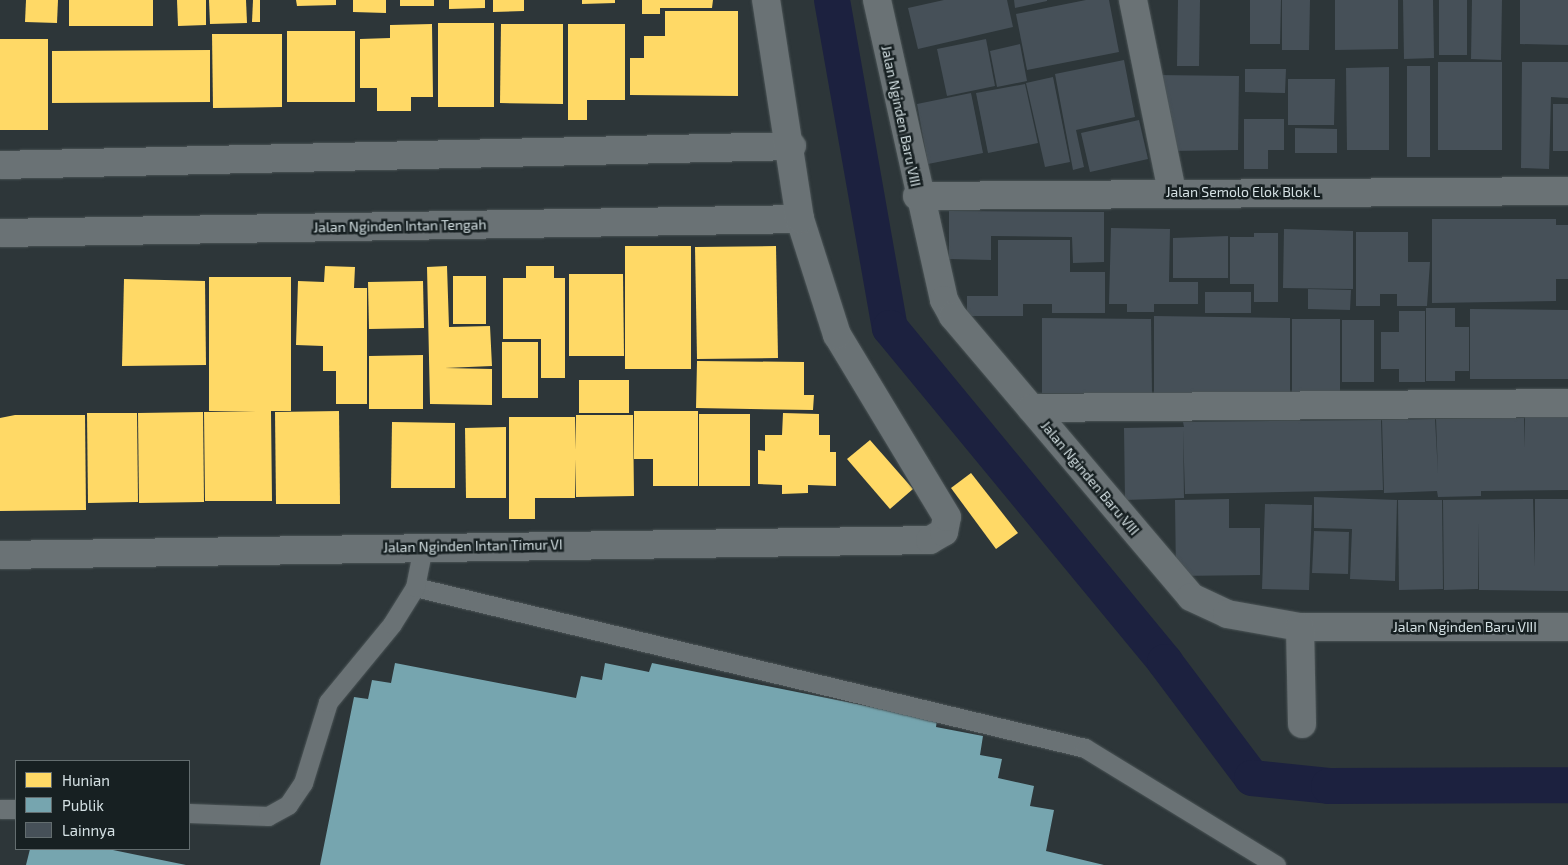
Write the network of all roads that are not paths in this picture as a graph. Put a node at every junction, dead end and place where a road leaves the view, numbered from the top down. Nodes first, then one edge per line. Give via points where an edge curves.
1 (766, 0) edge
2 (877, 0) edge
3 (1133, 0) edge
4 (792, 146) junction
5 (0, 164) edge
6 (1568, 191) edge
7 (1172, 192) junction
8 (917, 196) junction
9 (800, 219) junction
10 (0, 233) edge
11 (1568, 403) edge
12 (1031, 408) junction
13 (423, 547) junction
14 (0, 555) edge
15 (415, 588) junction
16 (1300, 627) junction
17 (1568, 627) edge
18 (1302, 724) dead end
19 (0, 808) edge
20 (15, 809) edge
21 (190, 814) edge
22 (1276, 865) edge

1 - 4 street
2 - 8 street, Jalan Nginden Baru VIII
3 - 7 street
4 - 5 street
4 - 9 street
6 - 7 street, Jalan Semolo Elok Blok L
7 - 8 street, Jalan Semolo Elok Blok L
8 - 12 street, Jalan Nginden Baru VIII via 944,300
9 - 10 street, Jalan Nginden Intan Tengah
9 - 13 street, Jalan Nginden Intan Timur VI via 837,335 947,517 944,532 930,540
11 - 12 street
12 - 16 street, Jalan Nginden Baru VIII via 1192,597 1227,614
13 - 14 street, Jalan Nginden Intan Timur VI
13 - 15 lane
15 - 21 lane via 392,624 328,702 303,783 288,805 268,816
15 - 22 lane via 1085,748
16 - 17 street, Jalan Nginden Baru VIII
16 - 18 street
19 - 20 lane

